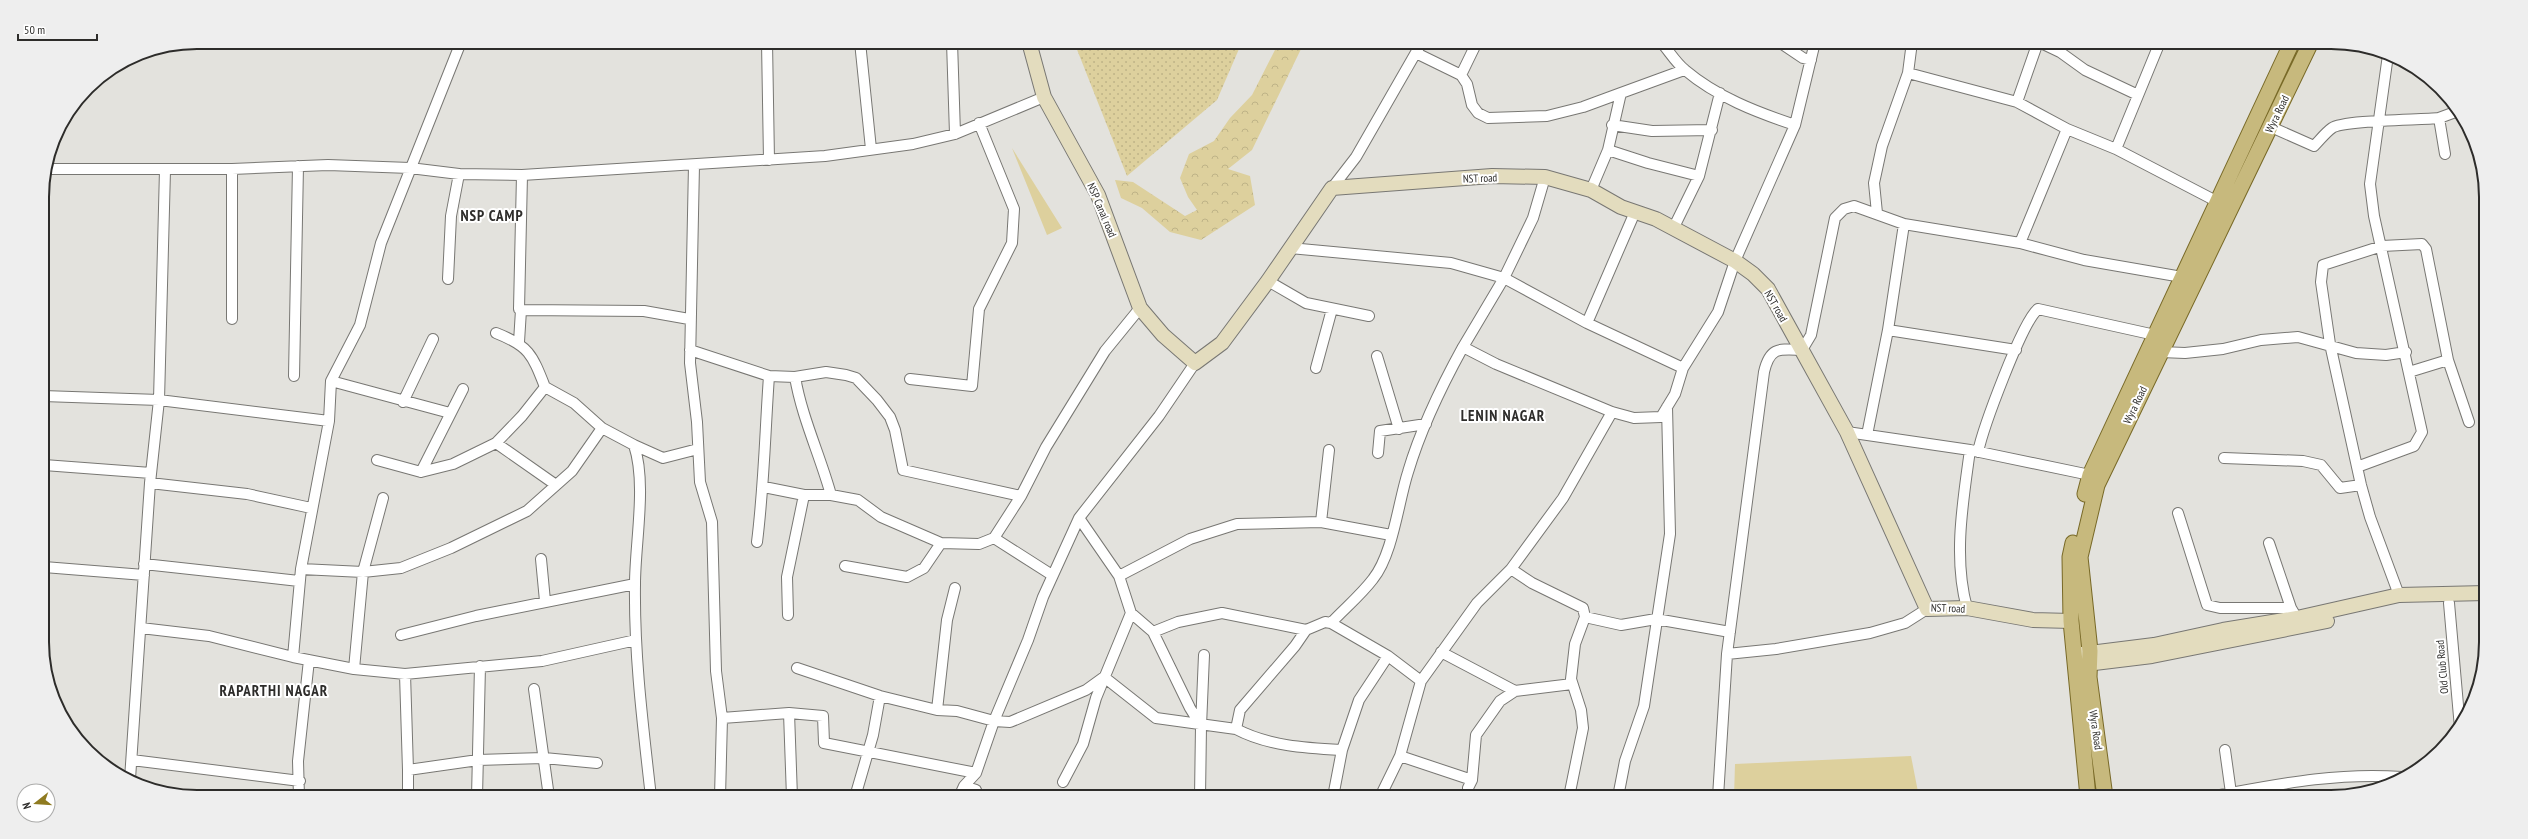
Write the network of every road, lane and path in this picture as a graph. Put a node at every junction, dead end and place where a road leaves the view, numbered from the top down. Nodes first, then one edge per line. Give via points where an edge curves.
1 (458, 49) edge
2 (767, 49) edge
3 (861, 49) edge
4 (952, 49) edge
5 (1031, 49) edge
6 (1418, 49) edge
7 (1474, 49) edge
8 (1667, 49) edge
9 (1790, 49) edge
10 (1814, 49) edge
11 (1911, 49) edge
12 (2036, 49) edge
13 (2053, 49) edge
14 (2157, 49) edge
15 (2289, 49) edge
16 (2308, 49) edge
17 (1416, 53) junction
18 (1811, 60) junction
19 (2387, 60) edge
20 (1684, 70) junction
21 (1908, 74) junction
22 (1461, 76) junction
23 (1621, 93) junction
24 (1720, 93) junction
25 (2138, 95) junction
26 (1044, 97) junction
27 (2017, 102) junction
28 (2453, 113) edge
29 (2439, 118) junction
30 (2378, 120) junction
31 (980, 123) junction
32 (1612, 125) junction
33 (1795, 125) junction
34 (2270, 127) junction
35 (2066, 129) junction
36 (1712, 130) junction
37 (955, 134) junction
38 (871, 149) junction
39 (2116, 149) junction
40 (1608, 150) junction
41 (2445, 154) dead end
42 (769, 160) junction
43 (694, 165) junction
44 (298, 166) junction
45 (410, 168) junction
46 (232, 169) junction
47 (52, 170) edge
48 (165, 170) junction
49 (459, 174) junction
50 (522, 175) junction
51 (1699, 176) junction
52 (1545, 177) junction
53 (1332, 188) junction
54 (1591, 190) junction
55 (2216, 201) junction
56 (1635, 212) junction
57 (1877, 213) junction
58 (1904, 224) junction
59 (1673, 229) junction
60 (2020, 243) junction
61 (2382, 246) junction
62 (1290, 248) junction
63 (1735, 261) junction
64 (448, 278) dead end
65 (1504, 278) junction
66 (2182, 278) junction
67 (1268, 281) junction
68 (1140, 308) junction
69 (1332, 309) junction
70 (521, 310) junction
71 (1369, 316) dead end
72 (232, 319) dead end
73 (689, 319) junction
74 (1587, 323) junction
75 (1888, 330) junction
76 (496, 333) dead end
77 (2156, 335) junction
78 (432, 339) dead end
79 (519, 342) junction
80 (2330, 344) junction
81 (1463, 347) junction
82 (690, 350) junction
83 (1802, 350) junction
84 (2016, 350) junction
85 (2161, 352) junction
86 (2406, 352) junction
87 (1377, 356) dead end
88 (2448, 360) junction
89 (1196, 363) junction
90 (1316, 368) dead end
91 (1683, 368) junction
92 (2409, 372) junction
93 (294, 376) dead end
94 (769, 376) junction
95 (795, 377) junction
96 (910, 379) dead end
97 (331, 381) junction
98 (545, 387) junction
99 (463, 389) dead end
100 (2134, 394) junction
101 (49, 396) edge
102 (159, 400) junction
103 (403, 402) junction
104 (1667, 407) junction
105 (1612, 412) junction
106 (450, 413) junction
107 (329, 421) junction
108 (2469, 422) dead end
109 (1426, 424) junction
110 (602, 428) junction
111 (1399, 429) junction
112 (1847, 432) junction
113 (1867, 435) junction
114 (496, 443) junction
115 (634, 445) junction
116 (698, 449) junction
117 (1329, 450) dead end
118 (1974, 451) junction
119 (1378, 453) dead end
120 (2224, 458) dead end
121 (377, 460) dead end
122 (49, 466) edge
123 (2357, 466) junction
124 (420, 472) junction
125 (2090, 474) junction
126 (150, 478) junction
127 (556, 485) junction
128 (2361, 485) junction
129 (764, 487) junction
130 (804, 495) junction
131 (831, 495) junction
132 (1020, 496) junction
133 (383, 498) dead end
134 (311, 508) junction
135 (2178, 513) dead end
136 (1079, 518) junction
137 (1321, 522) junction
138 (1391, 535) junction
139 (994, 538) junction
140 (757, 542) dead end
141 (941, 543) junction
142 (2269, 543) dead end
143 (541, 559) dead end
144 (144, 564) junction
145 (845, 566) dead end
146 (49, 567) edge
147 (301, 569) junction
148 (1511, 569) junction
149 (363, 572) junction
150 (144, 575) junction
151 (1052, 575) junction
152 (1119, 576) junction
153 (300, 581) junction
154 (635, 584) junction
155 (954, 588) dead end
156 (2479, 593) edge
157 (2399, 595) junction
158 (545, 601) junction
159 (2479, 602) edge
160 (2449, 603) junction
161 (1967, 608) junction
162 (1927, 609) junction
163 (1131, 613) junction
164 (2294, 613) junction
165 (788, 616) dead end
166 (1585, 617) junction
167 (1656, 619) junction
168 (2071, 621) junction
169 (1331, 623) junction
170 (141, 628) junction
171 (1306, 630) junction
172 (1153, 632) junction
173 (1730, 632) junction
174 (401, 635) dead end
175 (636, 640) junction
176 (1441, 652) junction
177 (1727, 654) junction
178 (1204, 655) dead end
179 (1388, 656) junction
180 (293, 657) junction
181 (2082, 659) junction
182 (309, 660) junction
183 (480, 666) junction
184 (354, 668) junction
185 (796, 668) dead end
186 (405, 674) junction
187 (1104, 677) junction
188 (1421, 680) junction
189 (1572, 684) junction
190 (534, 689) dead end
191 (1514, 691) junction
192 (880, 696) junction
193 (937, 710) junction
194 (2462, 710) edge
195 (789, 712) junction
196 (722, 718) junction
197 (994, 721) junction
198 (1201, 726) junction
199 (1236, 729) junction
200 (1342, 750) junction
201 (2225, 750) dead end
202 (867, 752) junction
203 (1400, 756) junction
204 (544, 758) junction
205 (132, 760) junction
206 (478, 760) junction
207 (597, 763) dead end
208 (408, 770) junction
209 (976, 773) junction
210 (131, 774) edge
211 (2393, 776) edge
212 (1472, 780) junction
213 (300, 782) junction
214 (1063, 782) dead end
215 (964, 786) junction
216 (299, 790) edge
217 (408, 790) edge
218 (477, 790) edge
219 (548, 790) edge
220 (650, 790) edge
221 (720, 790) edge
222 (792, 790) edge
223 (856, 790) edge
224 (962, 790) edge
225 (976, 790) edge
226 (1200, 790) edge
227 (1334, 790) edge
228 (1383, 790) edge
229 (1468, 790) edge
230 (1570, 790) edge
231 (1619, 790) edge
232 (1718, 790) edge
233 (2088, 790) edge
234 (2104, 790) edge
235 (2231, 790) edge
236 (2247, 790) edge

1 - 45 street
2 - 42 street
3 - 38 street
4 - 37 street
5 - 26 street, NSP Canal road
6 - 17 street
7 - 22 street
8 - 20 street
9 - 18 street
10 - 18 street
11 - 21 street
12 - 27 street
13 - 25 street via 2085,70
14 - 25 street
15 - 55 main road, Wyra Road
16 - 34 main road, Wyra Road
17 - 22 street
17 - 53 street via 1356,157
18 - 33 street
19 - 30 street
20 - 23 street
20 - 24 street
21 - 27 street
21 - 57 street via 1882,146 1874,183
22 - 23 street via 1467,84 1472,105 1478,113 1488,118 1547,116 1583,107
23 - 32 street
24 - 33 street via 1754,111
24 - 36 street
25 - 39 street
26 - 31 street
26 - 68 street, NSP Canal road via 1098,195
27 - 35 street
28 - 29 street
29 - 30 street via 2413,121
29 - 41 street
30 - 34 street via 2333,127 2314,146
30 - 61 street via 2370,184 2374,216
31 - 37 street
31 - 96 street via 1014,209 1012,243 979,309 972,386
32 - 36 street via 1652,131
32 - 40 street
33 - 63 street
34 - 85 main road, Wyra Road
35 - 39 street
35 - 60 street
36 - 51 street
37 - 38 street via 913,144
38 - 42 street via 825,156
39 - 55 street
40 - 51 street
40 - 54 street
42 - 43 street
43 - 50 street
43 - 73 street
44 - 45 street
44 - 46 street
44 - 93 street
45 - 49 street
45 - 97 street via 381,243 360,325
46 - 48 street
46 - 72 street
47 - 48 street
48 - 102 street
49 - 50 street
49 - 64 street via 450,216
50 - 70 street via 518,309
51 - 59 street
52 - 53 street, NST road via 1492,176
52 - 54 street, NST road
52 - 65 street via 1533,218
53 - 62 street
54 - 56 street, NST road
55 - 66 main road, Wyra Road
56 - 59 street, NST road via 1656,219
56 - 74 street
57 - 58 street
57 - 83 street via 1854,206 1844,209 1835,218 1816,317 1811,335
58 - 60 street
58 - 75 street
59 - 63 street, NST road
60 - 66 street via 2084,260
61 - 80 street via 2323,265 2321,282
61 - 86 street
61 - 88 street via 2422,244 2426,250
62 - 65 street via 1451,263
62 - 67 street
63 - 83 street, NST road via 1768,289
63 - 91 street via 1718,312
65 - 74 street
65 - 81 street
66 - 77 main road, Wyra Road
67 - 69 street via 1306,303
67 - 89 street via 1222,343
68 - 89 street, NSP Canal road via 1163,335
68 - 132 street via 1101,357
69 - 71 street
69 - 90 street
70 - 73 street via 644,311
70 - 79 street
73 - 82 street
74 - 91 street
75 - 84 street
75 - 113 street
76 - 79 street
77 - 84 street via 2038,309 2033,313
77 - 100 main road, Wyra Road
78 - 103 street
79 - 98 street via 535,361
80 - 85 street via 2298,336 2261,340 2215,350
80 - 86 street via 2356,353 2386,355
80 - 123 street
81 - 105 street via 1496,364
81 - 109 street via 1441,386
82 - 94 street
82 - 116 street
83 - 112 street, NST road
83 - 173 street via 1779,349 1772,353 1767,361
84 - 118 street
85 - 100 main road, Wyra Road
86 - 92 street
87 - 111 street
88 - 92 street
88 - 108 street
89 - 136 street via 1159,416
91 - 104 street via 1675,394
92 - 123 street via 2422,432 2421,438 2414,446
94 - 95 street
94 - 129 street via 764,429
95 - 131 street via 800,404
95 - 132 street via 826,372 856,378 890,418 903,470
97 - 103 street
97 - 107 street
98 - 110 street via 574,403
98 - 114 street
99 - 106 street
100 - 125 main road, Wyra Road
100 - 181 main road, Wyra Road via 2097,485 2084,535 2080,557
101 - 102 street
102 - 107 street
102 - 126 street
103 - 106 street
104 - 105 street via 1661,417 1634,418
104 - 167 street via 1670,534
105 - 148 street via 1563,498
106 - 124 street
107 - 134 street
109 - 111 street
109 - 138 street via 1407,472
110 - 115 street
110 - 127 street via 572,471
111 - 119 street via 1380,431
112 - 113 street
112 - 162 street, NST road
113 - 118 street
114 - 124 street via 453,464
114 - 127 street
115 - 116 street via 663,458
115 - 154 street via 639,459
116 - 196 street via 700,482 712,522 716,671
117 - 137 street
118 - 125 street
118 - 161 street via 1961,516 1962,588
120 - 128 street via 2304,461 2321,465 2340,488
121 - 124 street
122 - 126 street
123 - 128 street
125 - 168 main road, Wyra Road via 2070,557
126 - 134 street via 247,494
126 - 144 street
127 - 149 street via 527,511 451,548 401,568
128 - 157 street
129 - 130 street
129 - 140 street
130 - 131 street
130 - 165 street via 787,577
131 - 141 street via 858,500 881,517
132 - 139 street
133 - 149 street
134 - 147 street
135 - 164 street via 2207,605
136 - 151 street
136 - 152 street
137 - 138 street
137 - 152 street via 1230,526 1190,539
138 - 169 street via 1374,579
139 - 141 street via 979,544
139 - 151 street
141 - 145 street via 924,568 907,577
142 - 164 street
143 - 158 street
144 - 150 street
144 - 153 street
146 - 150 street
147 - 149 street
147 - 153 street
148 - 166 street via 1532,583 1583,608
148 - 176 street via 1477,603
149 - 184 street
150 - 170 street
151 - 197 street
152 - 163 street
153 - 180 street
154 - 158 street
154 - 175 street
155 - 193 street via 947,620
156 - 157 street
157 - 164 street
158 - 174 street
159 - 160 street
160 - 181 street via 2403,601 2302,627 2152,656
160 - 194 street, Old Club Road via 2452,665
161 - 162 street, NST road
161 - 168 street, NST road via 2033,620
162 - 177 street via 1905,623 1870,633 1776,649
163 - 172 street
163 - 187 street
164 - 181 street
166 - 167 street via 1621,625
166 - 189 street via 1575,644 1570,679
167 - 173 street
167 - 231 street via 1644,706 1625,761
168 - 181 main road, Wyra Road
169 - 171 street via 1325,622
169 - 179 street
170 - 180 street via 210,636
170 - 205 street
171 - 172 street via 1222,613 1178,622
171 - 199 street via 1296,646 1240,710
172 - 198 street
173 - 177 street
175 - 183 street via 542,661
175 - 220 street
176 - 188 street
176 - 191 street
177 - 232 street
178 - 198 street
179 - 188 street
179 - 200 street via 1359,700
180 - 182 street
181 - 233 main road, Wyra Road
181 - 234 main road, Wyra Road
182 - 184 street
182 - 213 street via 298,761
183 - 186 street
183 - 206 street
184 - 186 street
185 - 192 street
186 - 208 street
187 - 197 street via 1086,690 1010,722
187 - 198 street via 1156,718
187 - 214 street via 1083,744
188 - 203 street
189 - 191 street
189 - 230 street via 1581,710 1583,728
190 - 204 street
191 - 212 street via 1500,701 1476,735
192 - 193 street
192 - 202 street via 873,735
193 - 197 street via 957,711
195 - 196 street
195 - 202 street via 823,716 824,743
195 - 222 street
196 - 221 street
197 - 209 street
198 - 199 street
198 - 226 street
199 - 200 street via 1249,736 1294,746
200 - 227 street
201 - 235 street
202 - 209 street
202 - 223 street
203 - 212 street
203 - 228 street
204 - 206 street
204 - 207 street
204 - 219 street
205 - 210 street
205 - 213 street
206 - 208 street
206 - 218 street
208 - 217 street
209 - 215 street
211 - 236 street via 2309,778
212 - 229 street
213 - 216 street
215 - 224 street
215 - 225 street

